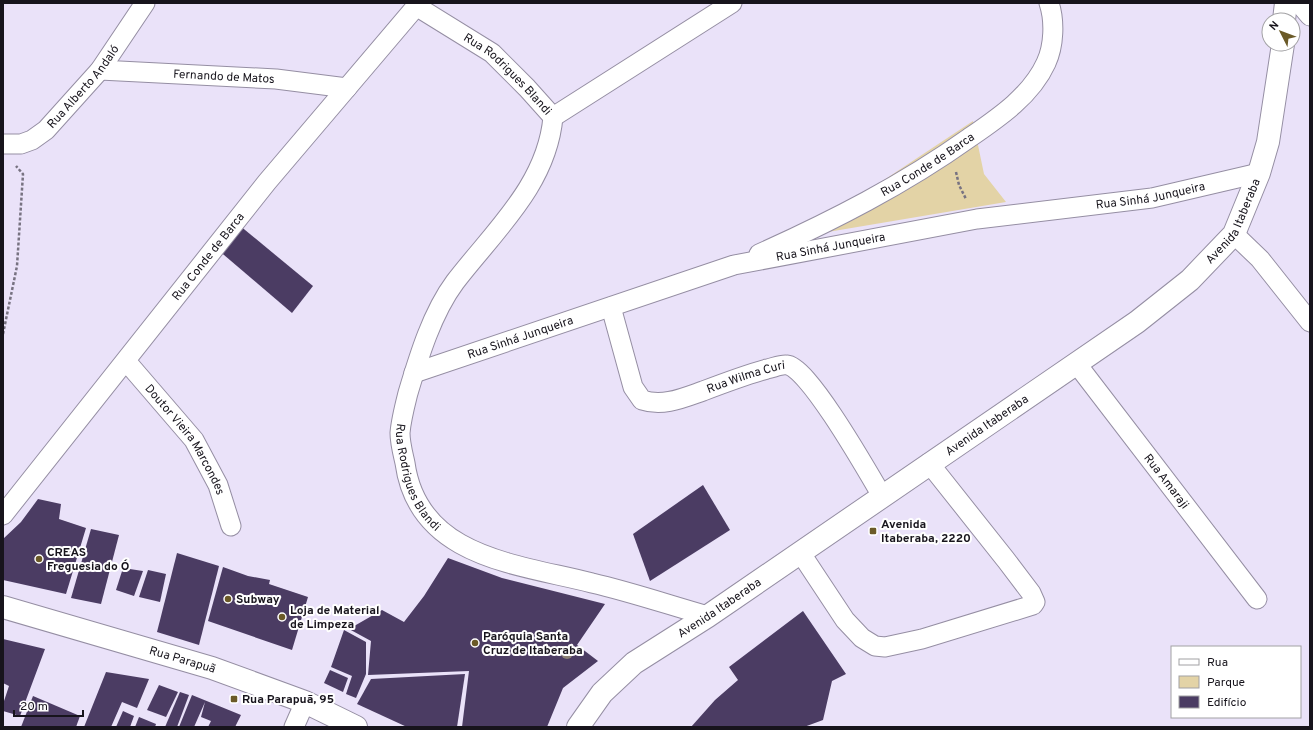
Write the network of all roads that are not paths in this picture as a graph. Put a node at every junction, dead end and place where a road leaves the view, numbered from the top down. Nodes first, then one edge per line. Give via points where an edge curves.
1 (145, 3) edge
2 (732, 3) edge
3 (1050, 3) edge
4 (1299, 3) edge
5 (418, 5) edge
6 (1310, 16) edge
7 (1282, 52) edge
8 (100, 70) junction
9 (348, 88) junction
10 (553, 117) junction
11 (3, 144) edge
12 (1259, 173) junction
13 (1234, 234) junction
14 (734, 265) junction
15 (611, 307) junction
16 (1310, 322) edge
17 (126, 360) junction
18 (1076, 363) junction
19 (414, 373) junction
20 (929, 463) junction
21 (882, 496) junction
22 (3, 515) edge
23 (231, 526) dead end
24 (800, 552) junction
25 (1257, 599) dead end
26 (3, 607) edge
27 (708, 616) junction
28 (305, 702) junction
29 (294, 727) edge
30 (356, 727) edge
31 (578, 727) edge

1 - 8 street, Rua Alberto Andaló
2 - 10 street
3 - 14 street, Rua Conde de Barca via 1053,27 1047,62 1038,78 1009,109 956,148 892,188 818,227
4 - 6 street
5 - 9 street, Rua Conde de Barca
5 - 10 street, Rua Rodrigues Blandi via 492,53
7 - 12 main road, Avenida Itaberaba via 1268,142
8 - 9 street, Fernando de Matos via 276,79
8 - 11 street, Rua Alberto Andaló via 46,130 21,144
9 - 17 street, Rua Conde de Barca via 268,182
10 - 19 street, Rua Rodrigues Blandi via 551,136 542,164 501,228 473,258 452,287 435,320
12 - 13 main road, Avenida Itaberaba
12 - 14 street, Rua Sinhá Junqueira via 1152,198 977,219
13 - 16 street via 1260,259
13 - 18 main road, Avenida Itaberaba via 1212,259 1165,302
14 - 15 street, Rua Sinhá Junqueira
15 - 19 street, Rua Sinhá Junqueira
15 - 21 street, Rua Wilma Curi via 633,387 642,400 659,403 680,399 746,375 790,365 800,371 817,391
17 - 22 street, Rua Conde de Barca
17 - 23 street, Doutor Vieira Marcondes via 194,440 206,458
18 - 20 main road, Avenida Itaberaba
18 - 25 street, Rua Amaraji
19 - 27 street, Rua Rodrigues Blandi via 400,434 406,474 415,502 452,540 475,552 521,567 593,583
20 - 21 main road, Avenida Itaberaba
20 - 24 street via 1031,593 1035,602 1033,605 922,639 884,647 875,646 862,638 845,620
21 - 24 main road, Avenida Itaberaba
24 - 27 main road, Avenida Itaberaba
26 - 28 main road, Rua Parapuã via 212,668
27 - 31 main road, Avenida Itaberaba via 623,673 602,693
28 - 29 street
28 - 30 main road, Rua Parapuã

